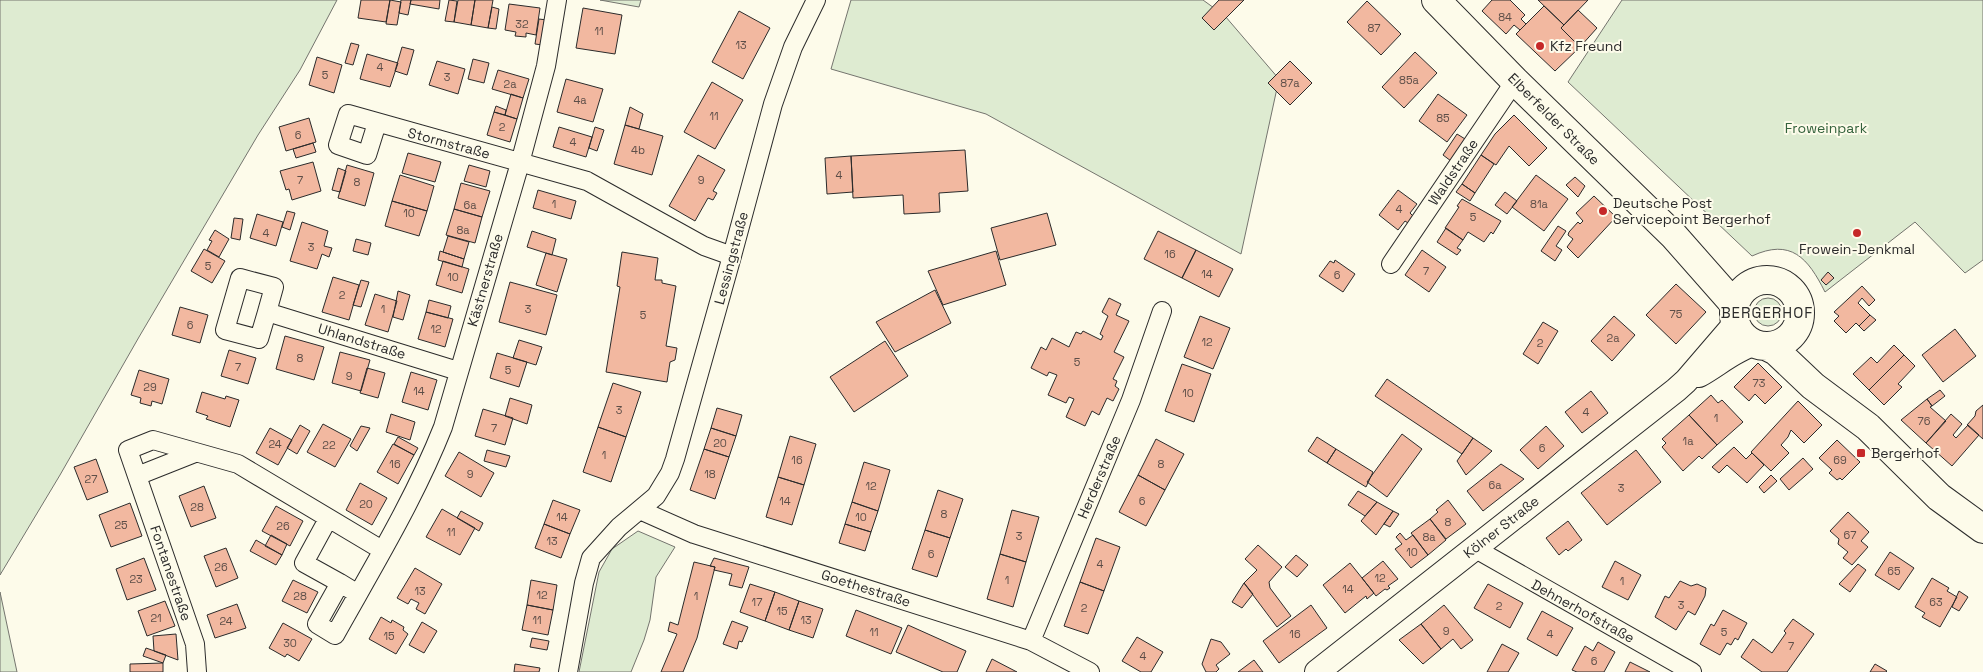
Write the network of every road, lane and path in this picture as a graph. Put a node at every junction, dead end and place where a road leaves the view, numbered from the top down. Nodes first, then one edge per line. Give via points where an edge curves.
1 (557, 0) edge
2 (816, 0) edge
3 (1436, 0) edge
4 (1515, 81) junction
5 (377, 124) dead end
6 (520, 163) junction
7 (1674, 236) junction
8 (732, 256) junction
9 (1391, 264) dead end
10 (1754, 282) junction
11 (1162, 310) dead end
12 (267, 312) dead end
13 (1734, 314) junction
14 (1797, 327) junction
15 (1761, 345) junction
16 (458, 371) junction
17 (1686, 381) junction
18 (1868, 427) junction
19 (195, 453) junction
20 (138, 476) junction
21 (640, 510) junction
22 (328, 519) junction
23 (1983, 529) edge
24 (1474, 548) junction
25 (382, 550) junction
26 (340, 584) junction
27 (358, 594) junction
28 (1031, 641) junction
29 (197, 672) edge
30 (568, 672) edge
31 (1090, 672) edge
32 (1317, 672) edge
33 (1692, 672) edge

1 - 6 street, Kästnerstraße via 546,66
2 - 8 street, Lessingstraße via 793,47 773,104
3 - 4 main road, Elberfelder Straße
4 - 7 main road, Elberfelder Straße
4 - 9 street, Waldstraße
5 - 6 street, Stormstraße
6 - 8 street, Stormstraße via 587,181 704,246
6 - 16 street, Kästnerstraße
7 - 10 main road, Elberfelder Straße
7 - 13 main road, Elberfelder Straße
8 - 21 street, Lessingstraße via 675,459 656,496
10 - 13 main road via 1741,292
10 - 14 main road via 1772,280 1788,287 1798,301
11 - 28 street, Herderstraße via 1131,400
12 - 16 street, Uhlandstraße
13 - 15 main road via 1743,336
13 - 17 main road, Kölner Straße
14 - 15 main road via 1785,340
14 - 18 main road via 1798,338 1807,355
15 - 17 main road, Kölner Straße via 1746,346
15 - 18 main road via 1776,351 1813,386
16 - 25 street, Kästnerstraße via 443,427 428,466
17 - 24 main road, Kölner Straße
18 - 23 main road via 1923,484
19 - 20 street
19 - 20 street, Fontanestraße via 154,440 128,450
19 - 22 street, Fontanestraße via 238,464
20 - 29 street, Fontanestraße via 195,644
21 - 28 street, Goethestraße via 694,534
21 - 30 street, Lessingstraße via 619,527 591,558
22 - 25 street
22 - 26 street via 304,563
24 - 32 main road, Kölner Straße
24 - 33 street, Dehnerhofstraße
25 - 27 street, Kästnerstraße
26 - 27 street
26 - 27 street, Kästnerstraße via 317,624 335,635
28 - 31 street, Goethestraße

